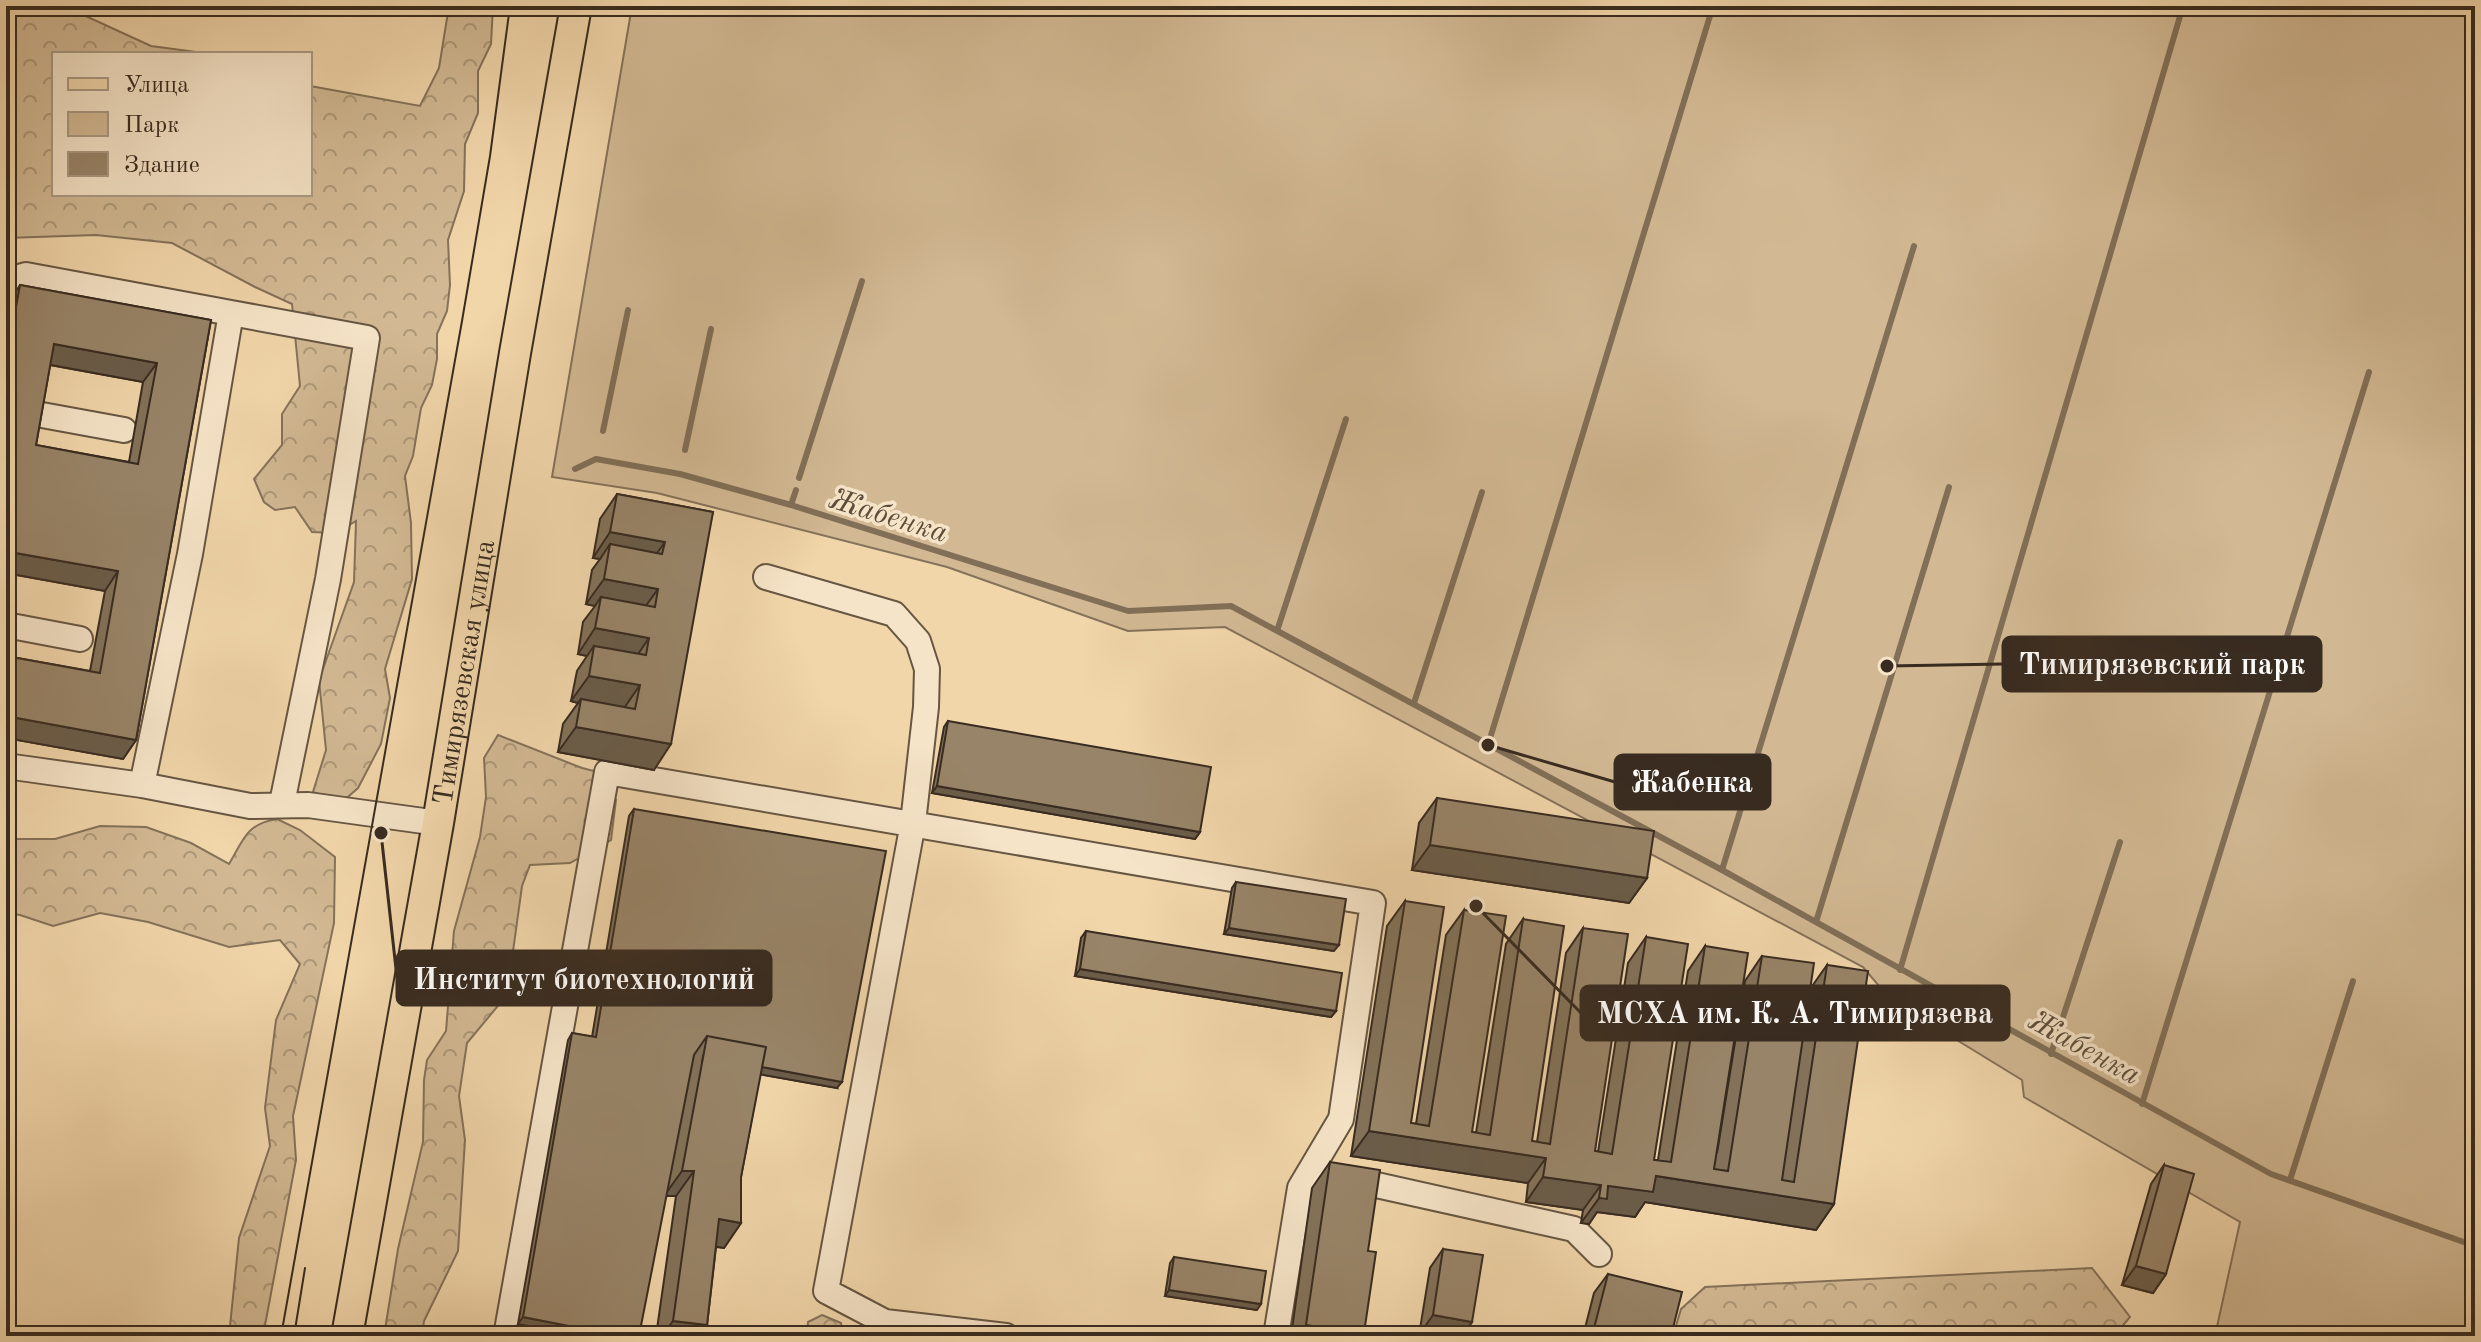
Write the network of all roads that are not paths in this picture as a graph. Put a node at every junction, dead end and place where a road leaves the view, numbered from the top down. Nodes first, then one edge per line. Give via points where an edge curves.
1 (576, 6) edge
2 (6, 281) edge
3 (231, 313) junction
4 (31, 413) edge
5 (124, 430) dead end
6 (766, 577) dead end
7 (6, 625) edge
8 (80, 639) dead end
9 (6, 766) edge
10 (142, 785) junction
11 (282, 803) junction
12 (438, 823) junction
13 (913, 823) junction
14 (1310, 1170) junction
15 (1599, 1254) dead end
16 (888, 1329) edge
17 (347, 1336) edge
18 (506, 1336) edge
19 (1006, 1336) edge
20 (1276, 1336) edge

1 - 12 main road, Тимирязевская улица
2 - 3 lane via 26,275
3 - 10 lane via 190,554
3 - 11 lane via 367,338 328,579
4 - 5 lane
6 - 13 lane via 894,614 918,641 927,682
7 - 8 lane
9 - 10 lane
10 - 11 lane via 250,806
11 - 12 lane
12 - 17 main road, Тимирязевская улица
13 - 14 lane via 1373,903 1341,1119
13 - 16 lane via 826,1291
13 - 18 lane via 607,772
14 - 15 lane via 1574,1229
14 - 20 lane via 1300,1188
16 - 19 lane

